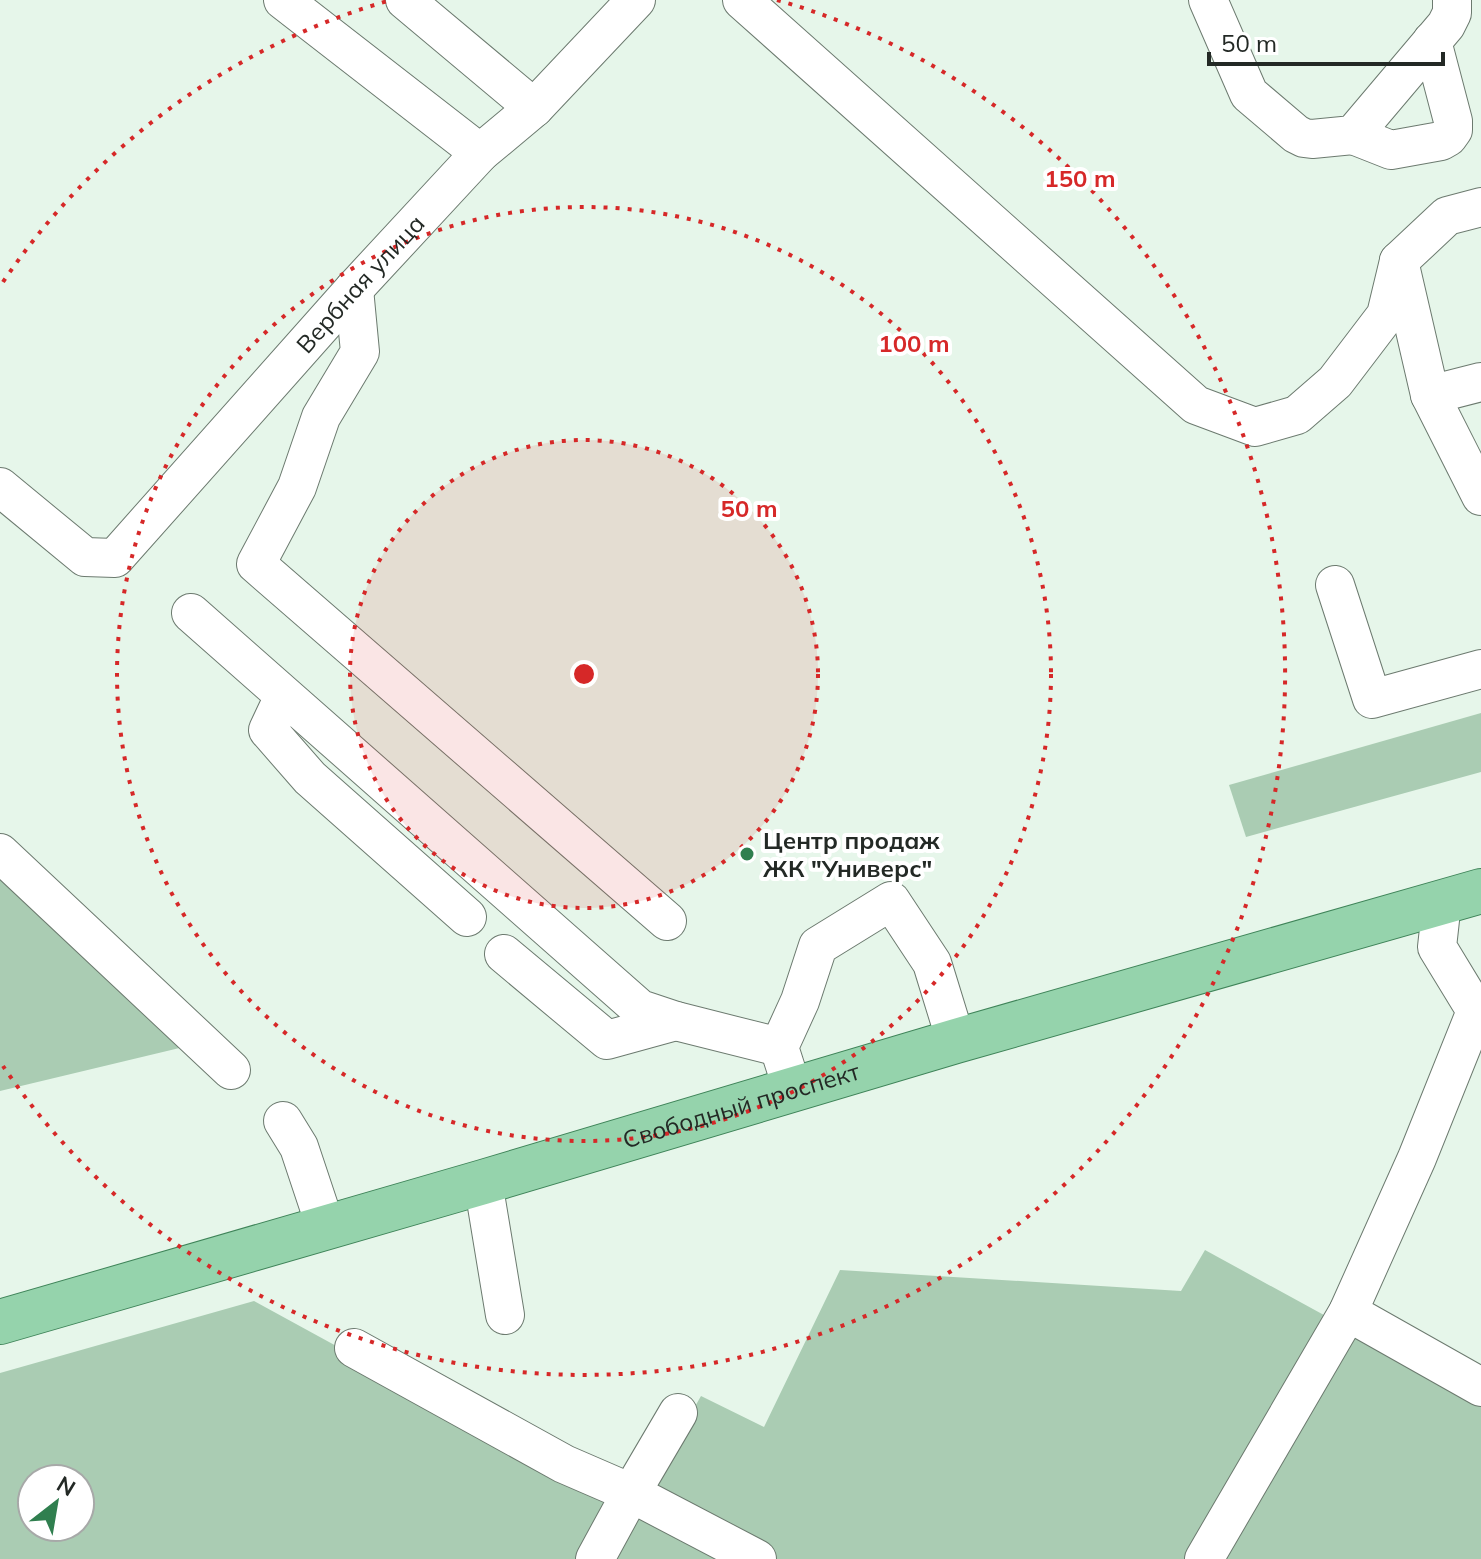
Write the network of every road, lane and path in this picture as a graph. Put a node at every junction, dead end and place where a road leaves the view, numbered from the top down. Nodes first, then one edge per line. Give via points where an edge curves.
1 (283, 0) edge
2 (405, 0) edge
3 (636, 0) edge
4 (742, 0) edge
5 (1208, 0) edge
6 (1452, 0) edge
7 (1432, 41) junction
8 (534, 108) junction
9 (1353, 135) junction
10 (480, 153) junction
11 (1481, 207) edge
12 (1399, 261) junction
13 (354, 289) junction
14 (1481, 382) edge
15 (1430, 395) junction
16 (0, 487) edge
17 (1481, 496) edge
18 (1335, 585) dead end
19 (191, 613) dead end
20 (1481, 669) edge
21 (284, 696) junction
22 (0, 853) edge
23 (1462, 896) edge
24 (467, 917) dead end
25 (667, 921) dead end
26 (504, 954) dead end
27 (676, 1021) junction
28 (956, 1041) junction
29 (779, 1047) junction
30 (231, 1070) dead end
31 (793, 1090) junction
32 (283, 1121) dead end
33 (483, 1182) junction
34 (326, 1228) junction
35 (1348, 1312) junction
36 (505, 1315) dead end
37 (0, 1322) edge
38 (354, 1348) dead end
39 (1481, 1387) edge
40 (678, 1413) dead end
41 (631, 1493) junction
42 (595, 1559) edge
43 (757, 1559) edge
44 (1204, 1559) edge

1 - 10 street
2 - 8 street
3 - 8 street, Вербная улица
4 - 12 street via 1196,405 1255,427 1297,415 1335,382 1386,315
5 - 9 street via 1249,94 1304,138
6 - 7 street via 1452,13
7 - 9 street
7 - 9 street via 1453,121 1448,137 1391,150
8 - 10 street, Вербная улица
10 - 13 street, Вербная улица
11 - 12 street via 1447,216
12 - 15 street
13 - 16 street, Вербная улица via 115,558 85,557
13 - 25 street via 360,352 321,417 297,487 256,564
14 - 15 street
15 - 17 street
18 - 20 street via 1372,699
19 - 21 street
21 - 24 street via 268,730 310,778
21 - 27 street via 640,1009
22 - 30 street
23 - 28 main road, Свободный проспект
23 - 35 street via 1437,947 1476,1011
26 - 27 street via 607,1040
27 - 29 street
28 - 29 street via 932,963 891,901 818,946
28 - 31 main road, Свободный проспект
29 - 31 street
31 - 33 main road, Свободный проспект
32 - 34 street via 299,1147
33 - 34 main road, Свободный проспект
33 - 36 street
34 - 37 main road, Свободный проспект
35 - 39 street
35 - 44 street
38 - 41 street via 564,1464
40 - 41 street
41 - 42 street
41 - 43 street

